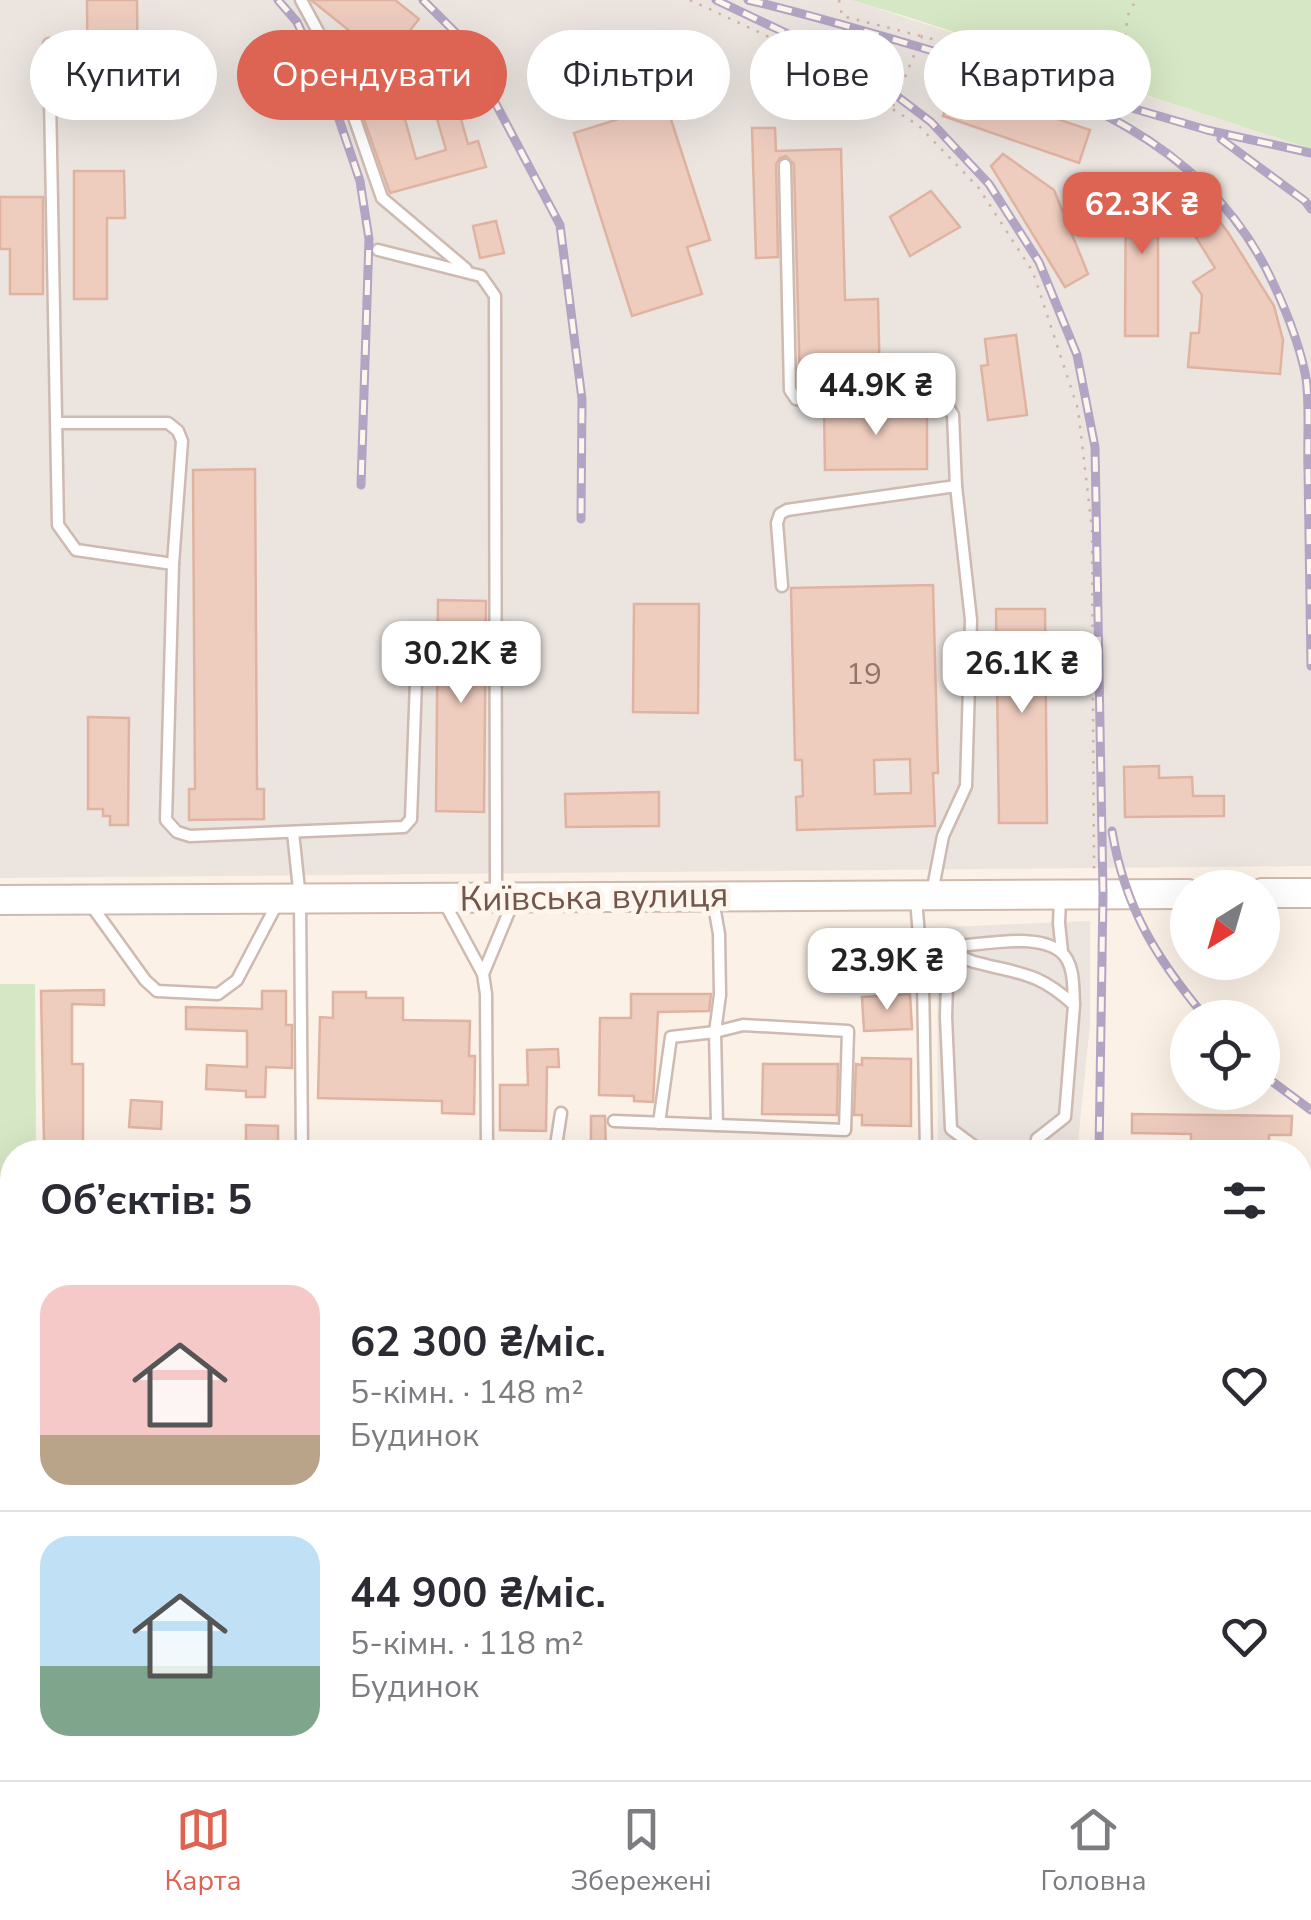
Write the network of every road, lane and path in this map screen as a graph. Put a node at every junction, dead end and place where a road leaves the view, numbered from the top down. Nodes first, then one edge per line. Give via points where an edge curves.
1 (301, 0) edge
2 (690, 0) edge
3 (839, 0) edge
4 (1136, 0) edge
5 (754, 30) edge
6 (922, 36) junction
7 (904, 80) edge
8 (904, 116) edge
9 (51, 120) edge
10 (784, 164) dead end
11 (378, 250) dead end
12 (471, 273) junction
13 (57, 423) junction
14 (956, 486) junction
15 (173, 564) junction
16 (782, 586) dead end
17 (417, 653) dead end
18 (293, 832) junction
19 (1311, 893) edge
20 (712, 894) junction
21 (924, 894) junction
22 (1061, 894) junction
23 (1092, 894) junction
24 (1170, 894) edge
25 (1280, 894) edge
26 (290, 899) junction
27 (443, 899) junction
28 (505, 899) junction
29 (0, 900) edge
30 (88, 900) junction
31 (920, 946) junction
32 (948, 949) junction
33 (1062, 952) junction
34 (483, 974) junction
35 (1074, 1005) junction
36 (715, 1032) junction
37 (561, 1113) dead end
38 (614, 1122) dead end
39 (659, 1123) junction
40 (717, 1125) junction
41 (301, 1140) edge
42 (487, 1140) edge
43 (557, 1140) edge
44 (926, 1140) edge
45 (966, 1140) edge
46 (1037, 1140) edge

1 - 12 lane via 336,65 382,198
2 - 5 path
3 - 6 path via 842,16
4 - 6 path via 1121,64 1105,90
6 - 7 path
8 - 23 path via 978,187 1033,272 1078,409 1092,529
9 - 13 lane
10 - 14 lane via 790,390 806,401 932,396 946,402 953,415
11 - 12 lane
12 - 28 lane via 482,276 494,296
13 - 15 lane via 58,525 64,536 76,550
13 - 15 lane via 168,423 178,431
14 - 16 lane via 780,514
14 - 21 lane via 971,620 966,786
15 - 18 lane via 166,820 190,836
17 - 18 lane via 411,819 404,827
18 - 26 lane
19 - 25 main road
20 - 21 main road, Київська вулиця
20 - 28 main road, Київська вулиця
20 - 36 lane via 720,965
21 - 22 main road, Київська вулиця
21 - 31 lane
22 - 23 main road, Київська вулиця
22 - 33 lane
23 - 24 main road, Київська вулиця
26 - 27 main road, Київська вулиця
26 - 30 main road, Київська вулиця
26 - 30 lane via 237,980 218,994 158,991
26 - 41 lane
27 - 28 main road, Київська вулиця
27 - 34 lane
28 - 34 lane
29 - 30 main road, Київська вулиця
31 - 32 lane
31 - 44 lane
32 - 33 lane via 1038,943
32 - 35 lane via 970,961 1026,972
32 - 45 lane via 951,1128
33 - 35 lane via 1072,971
34 - 42 lane
35 - 46 lane via 1065,1117
36 - 39 lane via 671,1037
36 - 40 lane
36 - 40 lane via 743,1025 848,1032 845,1130
37 - 43 lane
38 - 39 lane
39 - 40 lane

